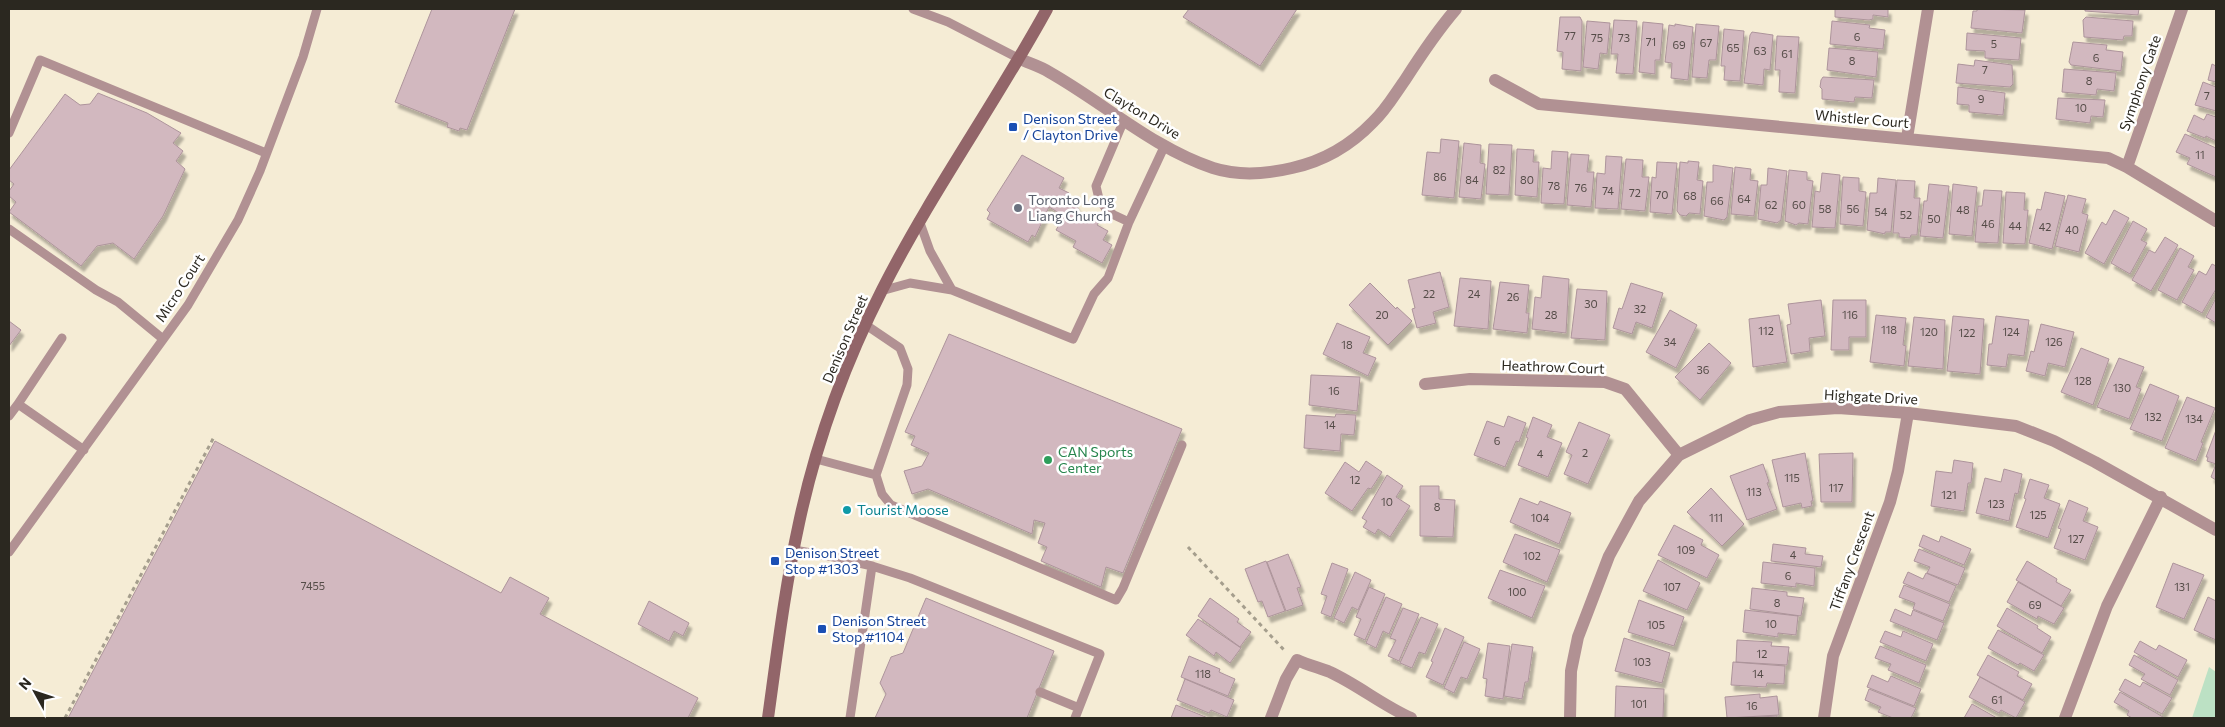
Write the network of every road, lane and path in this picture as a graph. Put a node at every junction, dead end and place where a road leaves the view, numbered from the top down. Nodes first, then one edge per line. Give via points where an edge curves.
1 (317, 9) edge
2 (913, 9) edge
3 (1047, 9) edge
4 (1456, 9) edge
5 (1928, 9) edge
6 (2182, 9) edge
7 (1018, 58) junction
8 (1495, 80) dead end
9 (1124, 120) junction
10 (9, 133) edge
11 (1907, 138) junction
12 (1164, 145) junction
13 (266, 153) junction
14 (2127, 167) junction
15 (919, 220) junction
16 (2216, 221) edge
17 (1130, 222) junction
18 (9, 229) edge
19 (952, 290) junction
20 (881, 291) junction
21 (866, 326) junction
22 (62, 338) dead end
23 (163, 339) junction
24 (1425, 384) dead end
25 (18, 404) junction
26 (1908, 414) junction
27 (9, 416) edge
28 (214, 437) dead end
29 (1182, 445) dead end
30 (84, 450) junction
31 (1679, 454) junction
32 (816, 459) junction
33 (876, 474) junction
34 (2161, 498) junction
35 (2216, 530) edge
36 (1188, 547) dead end
37 (794, 550) junction
38 (9, 552) edge
39 (872, 566) junction
40 (1297, 660) junction
41 (1040, 692) dead end
42 (1079, 708) junction
43 (65, 718) edge
44 (768, 718) edge
45 (850, 718) edge
46 (1075, 718) edge
47 (1270, 718) edge
48 (1411, 718) edge
49 (1570, 718) edge
50 (1824, 718) edge
51 (2065, 718) edge

1 - 13 lane, Micro Court via 303,58
2 - 7 lane via 948,22
3 - 7 main road, Denison Street
4 - 12 street, Clayton Drive via 1374,122 1342,149 1314,163 1272,173 1215,169
5 - 11 street
6 - 14 street, Symphony Gate
7 - 9 street, Clayton Drive via 1049,72
7 - 15 main road, Denison Street
8 - 11 street, Whistler Court via 1539,104
9 - 12 street, Clayton Drive
9 - 17 lane via 1096,186 1106,209
10 - 13 lane via 40,60
11 - 14 street, Whistler Court via 2108,158
12 - 17 lane
13 - 23 lane, Micro Court via 238,220 188,305
14 - 16 street, Whistler Court
15 - 19 lane via 930,251
15 - 20 main road, Denison Street
17 - 19 lane via 1108,278 1094,294 1074,339
18 - 23 lane via 118,302
19 - 20 lane via 910,283
20 - 21 main road, Denison Street
21 - 32 main road, Denison Street via 847,368
21 - 33 lane via 900,348 908,369 907,385
22 - 25 lane
23 - 30 lane, Micro Court
24 - 31 street, Heathrow Court via 1470,379 1605,382 1625,389
25 - 27 lane
25 - 30 lane
26 - 31 street, Highgate Drive via 1838,408 1779,412 1750,420
26 - 34 street, Highgate Drive via 2016,426 2054,441
26 - 50 street, Tiffany Crescent via 1890,502 1833,656
28 - 43 path
29 - 33 lane via 1116,600 891,505 882,494
30 - 38 lane, Micro Court
31 - 49 street, Highgate Drive via 1638,501 1609,556 1578,637 1571,671
32 - 33 lane
32 - 37 main road, Denison Street
34 - 35 street, Highgate Drive
34 - 51 street via 2107,606
36 - 40 path via 1278,646
37 - 39 lane
37 - 44 main road, Denison Street
39 - 42 lane via 1100,654
39 - 45 lane
40 - 47 street
40 - 48 street via 1329,672 1387,708
41 - 42 lane
42 - 46 lane

